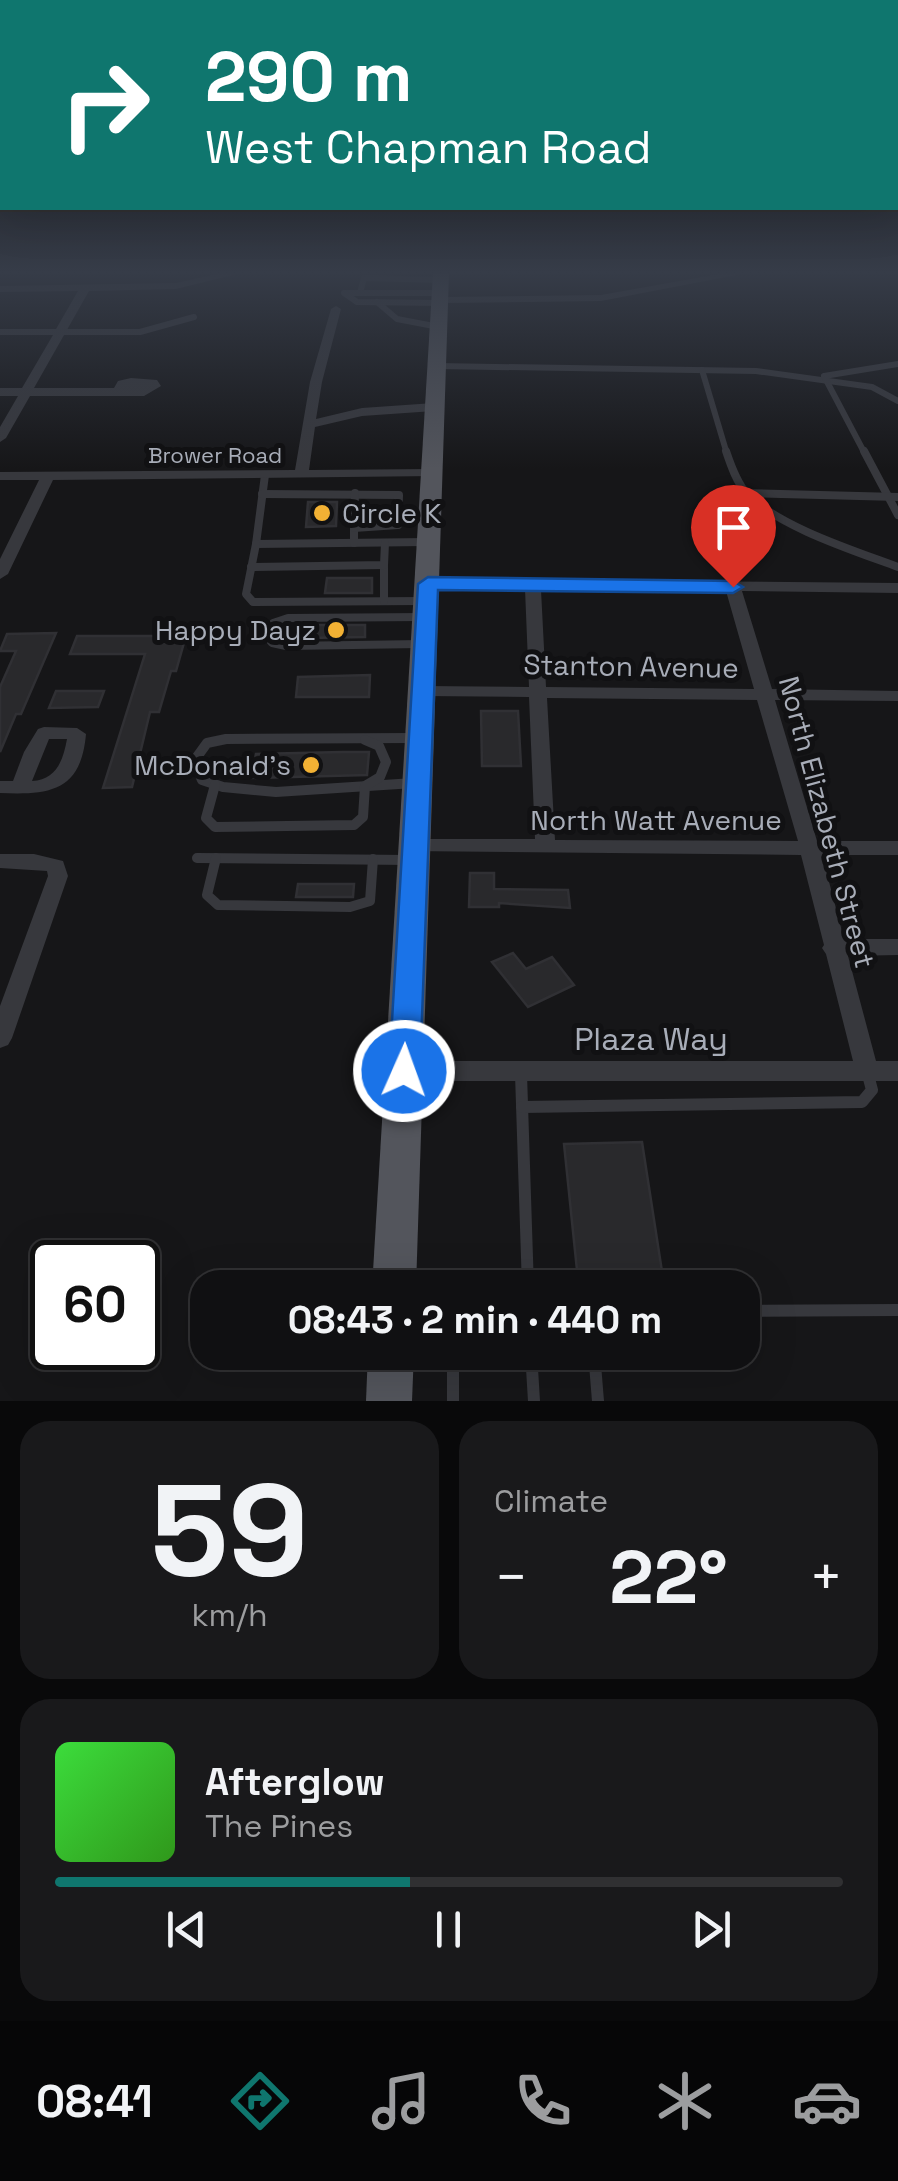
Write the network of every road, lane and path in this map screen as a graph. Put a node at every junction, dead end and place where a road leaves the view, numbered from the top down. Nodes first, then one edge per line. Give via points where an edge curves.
1 (56, 338) edge
2 (329, 338) edge
3 (439, 338) edge
4 (898, 364) edge
5 (437, 366) junction
6 (702, 370) junction
7 (824, 376) junction
8 (0, 392) edge
9 (26, 392) junction
10 (118, 392) dead end
11 (898, 402) edge
12 (434, 407) junction
13 (308, 425) junction
14 (0, 438) edge
15 (430, 473) junction
16 (48, 475) junction
17 (266, 475) junction
18 (301, 475) junction
19 (0, 476) edge
20 (355, 493) junction
21 (746, 493) junction
22 (262, 494) junction
23 (893, 498) edge
24 (898, 515) edge
25 (392, 526) junction
26 (354, 528) junction
27 (385, 542) junction
28 (418, 542) junction
29 (354, 543) junction
30 (256, 544) junction
31 (384, 565) junction
32 (251, 567) junction
33 (898, 567) edge
34 (0, 574) edge
35 (533, 585) junction
36 (733, 587) junction
37 (898, 588) edge
38 (384, 602) junction
39 (427, 611) junction
40 (423, 691) junction
41 (540, 692) junction
42 (763, 695) junction
43 (898, 696) edge
44 (356, 738) junction
45 (420, 738) junction
46 (418, 783) junction
47 (214, 785) junction
48 (366, 786) junction
49 (545, 847) junction
50 (810, 848) junction
51 (898, 848) edge
52 (414, 853) junction
53 (197, 858) dead end
54 (216, 858) junction
55 (0, 860) edge
56 (374, 860) junction
57 (898, 947) edge
58 (833, 948) junction
59 (2, 1029) edge
60 (404, 1071) junction
61 (521, 1071) junction
62 (867, 1071) junction
63 (898, 1071) edge
64 (522, 1107) junction
65 (395, 1270) edge
66 (527, 1270) edge
67 (898, 1310) edge
68 (760, 1311) edge
69 (390, 1370) edge
70 (453, 1370) edge
71 (532, 1370) edge
72 (595, 1370) edge
73 (389, 1401) edge
74 (453, 1401) edge
75 (534, 1401) edge
76 (598, 1401) edge

1 - 9 street
2 - 13 street
3 - 5 main road
4 - 7 lane
5 - 6 lane
5 - 12 main road
6 - 7 lane
6 - 21 lane
7 - 11 lane via 874,386
7 - 23 lane
8 - 9 street
9 - 10 street
9 - 14 street
12 - 13 street
12 - 15 main road
13 - 18 street
15 - 18 street, Brower Road
15 - 28 main road
16 - 17 street, Brower Road
16 - 19 street, Brower Road
16 - 34 street
17 - 18 street, Brower Road
17 - 22 lane
20 - 22 lane
20 - 25 lane via 399,495 399,522
20 - 26 lane
21 - 23 lane
21 - 33 lane
22 - 30 lane
23 - 24 lane
25 - 26 lane
25 - 28 lane
26 - 29 lane
27 - 28 lane
27 - 29 lane
27 - 31 lane
28 - 39 main road
29 - 30 lane
30 - 32 lane
31 - 32 lane
31 - 38 lane
32 - 38 lane via 247,597 268,603
35 - 36 street
35 - 39 street
35 - 41 street
36 - 37 street
36 - 42 street, North Elizabeth Street
38 - 39 lane
39 - 39 lane via 288,618 266,636 286,646
39 - 40 main road
40 - 41 street, Stanton Avenue
40 - 45 main road
41 - 42 street, Stanton Avenue
41 - 49 street
42 - 43 street, Stanton Avenue
42 - 50 street, North Elizabeth Street
44 - 45 lane
44 - 47 lane via 207,743 194,767
44 - 48 lane via 379,746 386,758 380,777
45 - 46 main road
46 - 48 lane
46 - 52 main road
47 - 48 lane
47 - 48 lane via 207,821 225,828 354,825 363,817
49 - 50 street, North Watt Avenue
49 - 52 street, North Watt Avenue
50 - 51 street, North Watt Avenue
50 - 58 street, North Elizabeth Street
52 - 56 lane
52 - 60 main road
53 - 54 lane
54 - 56 lane
54 - 56 lane via 207,895 218,905 350,907 370,901
55 - 59 street via 56,866 58,876
57 - 58 street
58 - 62 street, North Elizabeth Street
60 - 61 street, Plaza Way
60 - 65 main road
61 - 62 street, Plaza Way
61 - 64 lane
62 - 63 street, Plaza Way
62 - 64 lane via 872,1090 862,1102
64 - 66 lane
67 - 68 lane
69 - 73 main road
70 - 74 lane
71 - 75 lane
72 - 76 lane

